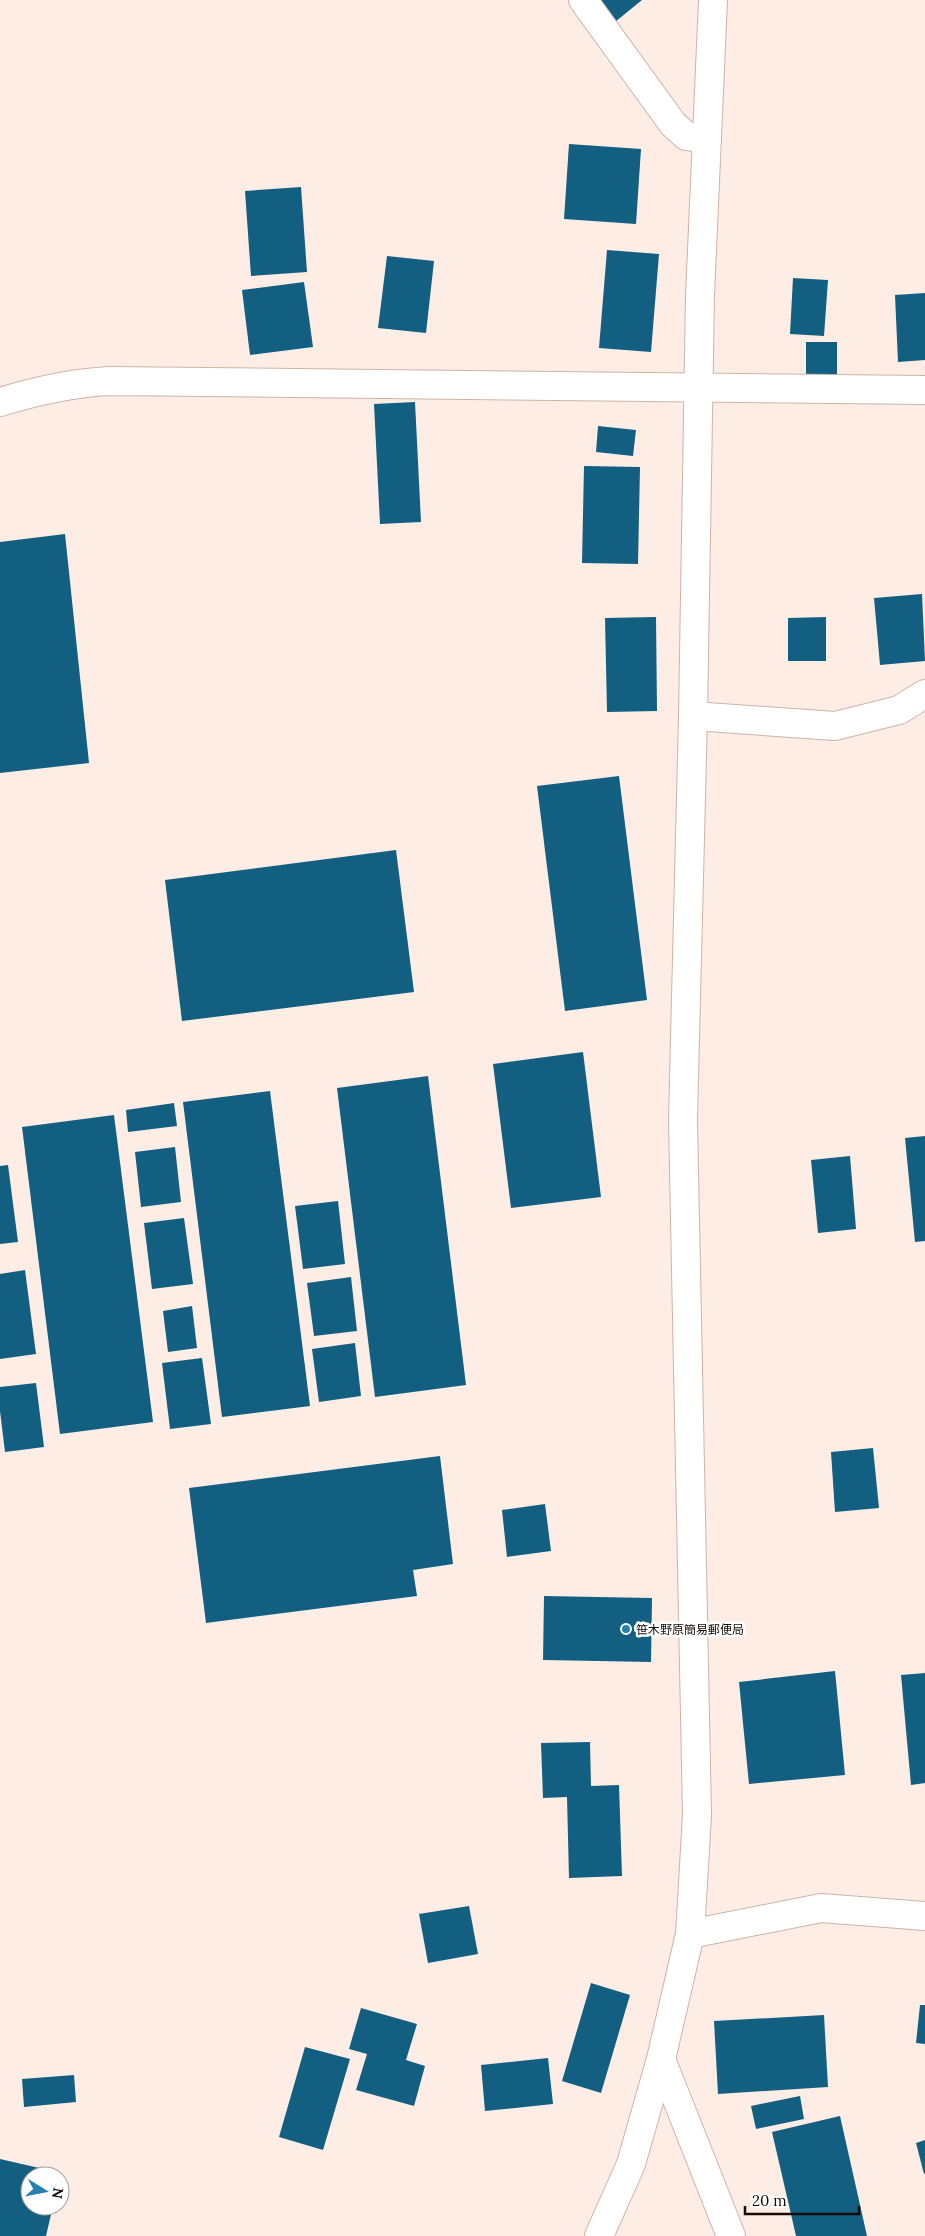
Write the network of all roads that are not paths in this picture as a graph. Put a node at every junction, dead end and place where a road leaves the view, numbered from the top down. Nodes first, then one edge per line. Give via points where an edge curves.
1 (583, 0) edge
2 (714, 0) edge
3 (707, 139) junction
4 (698, 388) junction
5 (925, 390) edge
6 (0, 402) edge
7 (925, 694) edge
8 (693, 716) junction
9 (925, 1916) edge
10 (690, 1934) junction
11 (662, 2059) junction
12 (599, 2236) edge
13 (731, 2236) edge

1 - 3 street via 673,124 686,136
2 - 3 street
3 - 4 street
4 - 5 street
4 - 6 street via 108,381 42,389
4 - 8 street
7 - 8 street via 899,710 835,726
8 - 10 street via 683,1120 698,1815
9 - 10 street via 821,1908
10 - 11 street
11 - 12 street via 631,2164
11 - 13 street

